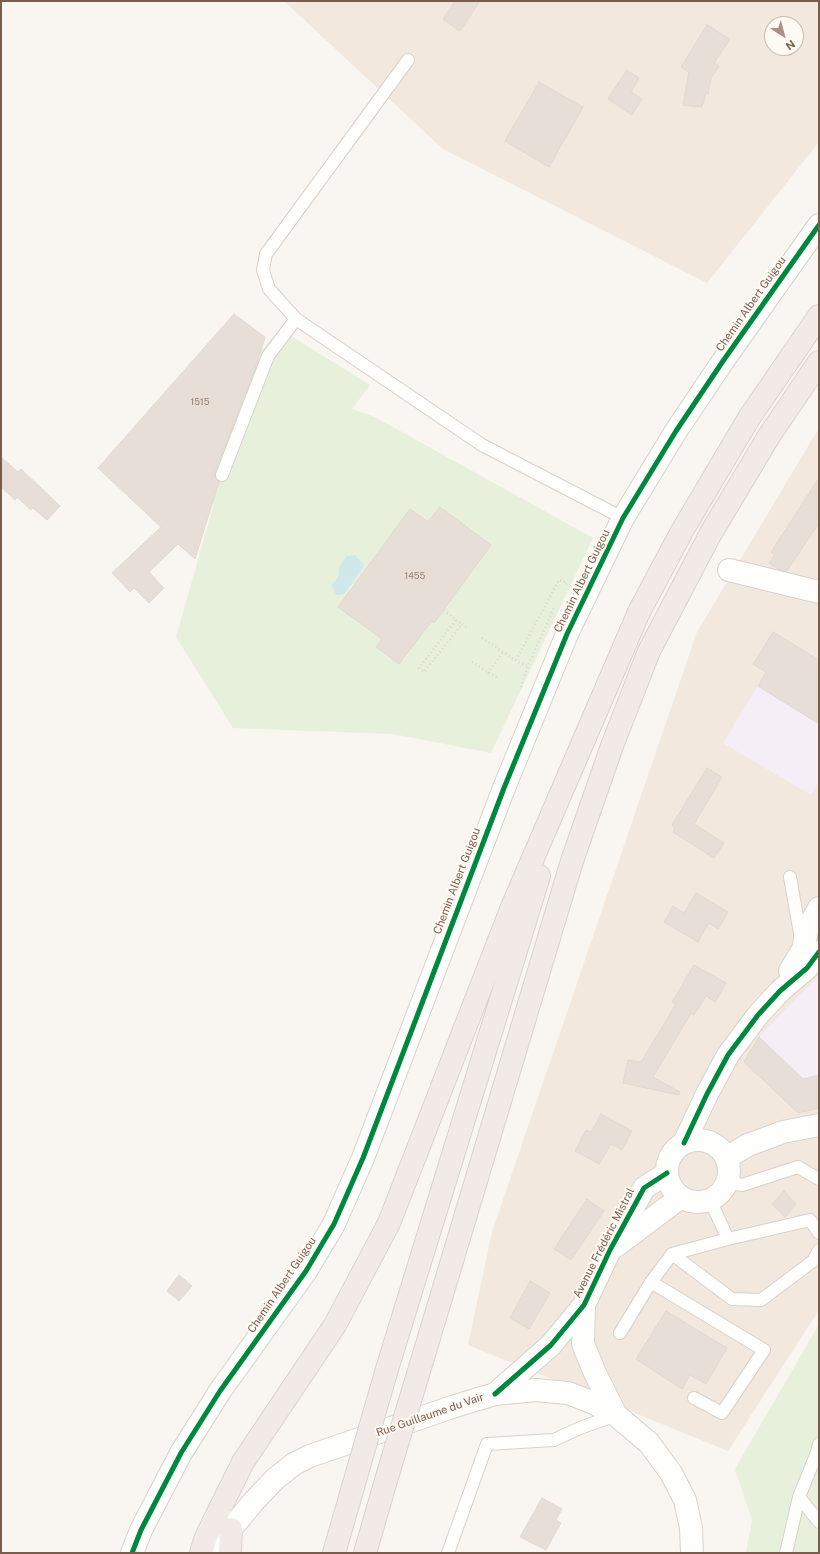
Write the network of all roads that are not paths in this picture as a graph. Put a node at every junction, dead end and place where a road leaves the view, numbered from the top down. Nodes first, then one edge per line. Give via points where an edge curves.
1 (408, 60) dead end
2 (819, 225) edge
3 (819, 316) edge
4 (296, 319) junction
5 (819, 362) edge
6 (222, 475) dead end
7 (624, 518) junction
8 (728, 570) dead end
9 (819, 592) edge
10 (570, 775) junction
11 (790, 877) dead end
12 (819, 908) edge
13 (811, 950) edge
14 (707, 1094) junction
15 (819, 1125) edge
16 (684, 1143) junction
17 (720, 1151) junction
18 (667, 1172) junction
19 (819, 1179) edge
20 (727, 1182) junction
21 (681, 1197) junction
22 (710, 1200) junction
23 (819, 1233) edge
24 (728, 1239) junction
25 (610, 1250) junction
26 (819, 1250) edge
27 (672, 1254) junction
28 (651, 1282) junction
29 (584, 1305) junction
30 (620, 1333) dead end
31 (495, 1394) junction
32 (694, 1398) dead end
33 (616, 1415) junction
34 (819, 1444) edge
35 (799, 1497) junction
36 (819, 1522) edge
37 (231, 1529) junction
38 (132, 1553) edge
39 (201, 1553) edge
40 (218, 1553) edge
41 (230, 1553) edge
42 (334, 1553) edge
43 (365, 1553) edge
44 (448, 1553) edge
45 (692, 1553) edge
46 (786, 1553) edge

1 - 4 lane via 266,254 263,270 269,289
2 - 7 street, Chemin Albert Guigou via 676,431
3 - 10 highway via 749,418 682,531 639,612
4 - 6 lane via 268,356
4 - 7 lane via 482,445
5 - 43 highway, bridge via 769,436 711,533 649,652 612,746 572,861
7 - 38 street, Chemin Albert Guigou via 564,641 472,869 363,1158 334,1224 306,1271 220,1391 181,1453 141,1530
8 - 9 street
10 - 39 highway via 512,907 389,1223 334,1326 243,1462 206,1537
10 - 42 highway, bridge
11 - 13 lane
12 - 13 street via 807,930
13 - 14 street via 728,1055
14 - 16 street
14 - 17 street via 708,1130
15 - 17 street via 783,1132 748,1146
16 - 17 street via 704,1140
16 - 18 street via 671,1155
17 - 20 street via 729,1166
18 - 21 street via 671,1186
18 - 25 street, Avenue Frédéric Mistral via 644,1188
19 - 20 lane via 798,1167 742,1185
20 - 22 street via 723,1190
21 - 22 street via 695,1202
21 - 25 street, Avenue Frédéric Mistral
22 - 24 lane
23 - 24 lane via 810,1220
24 - 27 lane
25 - 29 street, Avenue Frédéric Mistral
26 - 27 lane via 814,1261 761,1300 732,1299
27 - 28 lane
28 - 30 lane
28 - 32 lane via 764,1350 722,1413
29 - 31 street, Avenue Frédéric Mistral via 551,1345
29 - 33 street, Avenue Frédéric Mistral via 583,1344
31 - 33 street, Rue Guillaume du Vair via 536,1390 568,1393
31 - 37 street, Rue Guillaume du Vair via 310,1456 294,1464 275,1479
33 - 44 lane via 554,1440 487,1444
33 - 45 street, Rue Guillaume du Vair via 649,1443 671,1473 685,1500 691,1528
34 - 35 lane
35 - 36 lane
35 - 46 lane
37 - 40 street, Rue Guillaume du Vair
37 - 41 highway

